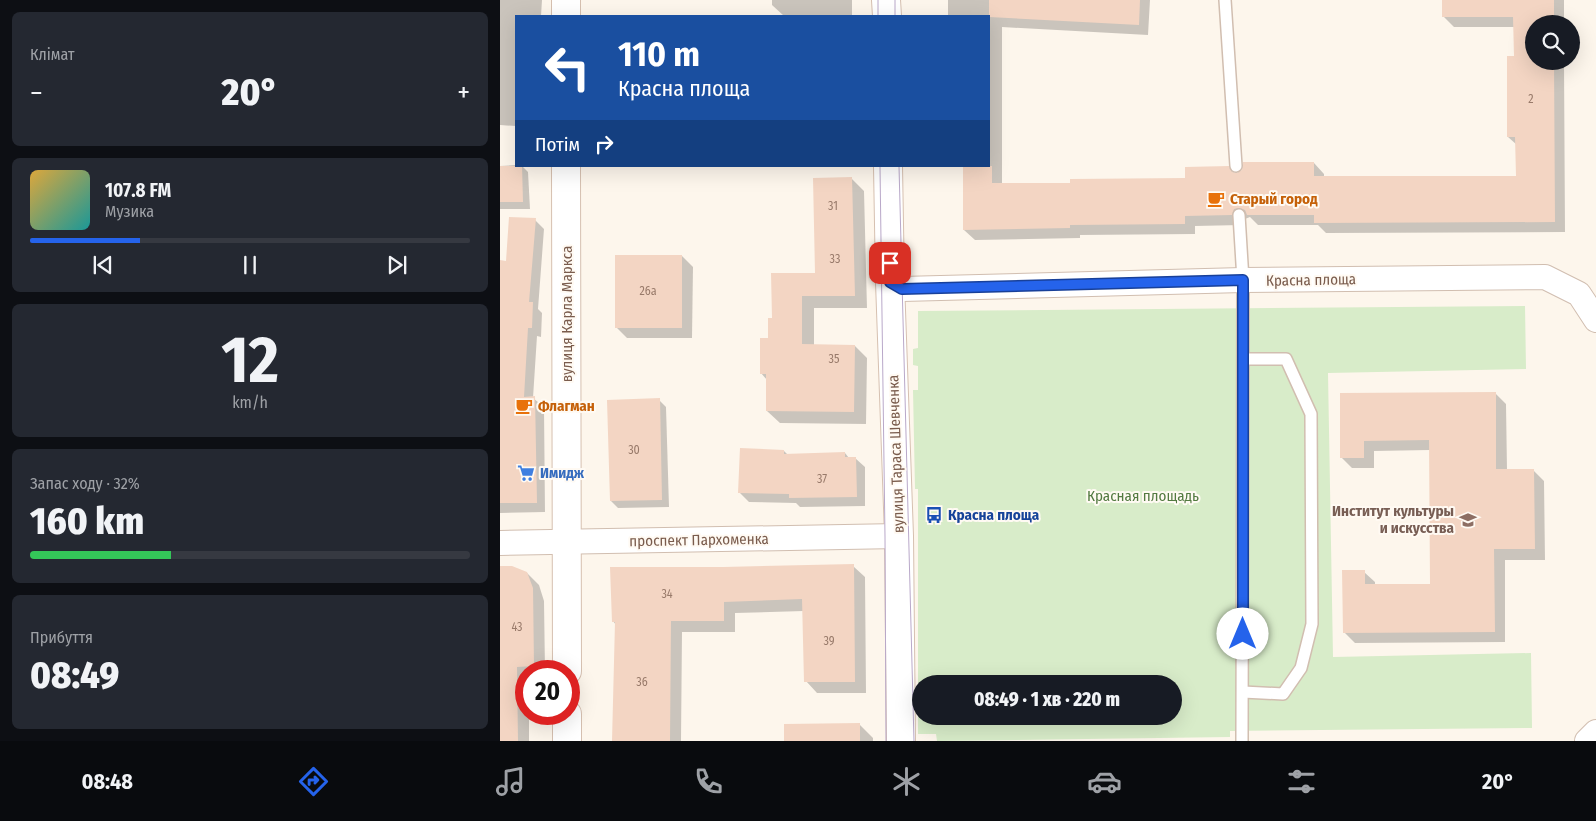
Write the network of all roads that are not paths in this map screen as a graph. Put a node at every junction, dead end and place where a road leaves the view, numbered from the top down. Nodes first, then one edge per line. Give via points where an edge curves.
1 (566, 0) edge
2 (886, 0) edge
3 (1225, 0) edge
4 (566, 15) edge
5 (887, 15) edge
6 (1236, 166) dead end
7 (566, 167) edge
8 (888, 167) edge
9 (1239, 216) dead end
10 (1243, 280) junction
11 (890, 282) junction
12 (1596, 320) edge
13 (1243, 359) junction
14 (899, 536) junction
15 (500, 543) edge
16 (567, 543) junction
17 (567, 660) edge
18 (1242, 692) junction
19 (567, 725) edge
20 (1596, 732) edge
21 (567, 741) edge
22 (901, 741) edge
23 (1242, 741) edge
24 (1587, 741) edge

1 - 4 main road
2 - 5 main road
3 - 6 lane
7 - 16 main road, вулиця Карла Маркса
8 - 11 main road, вулиця Тараса Шевченка
9 - 10 lane
10 - 11 street, Красна площа via 902,289
10 - 12 street, Красна площа via 1545,276 1579,294
10 - 13 lane
11 - 14 main road, вулиця Тараса Шевченка
13 - 18 lane
13 - 18 lane via 1286,359 1311,414 1312,624 1302,668 1283,694
14 - 16 street, проспект Пархоменка
14 - 22 main road, вулиця Тараса Шевченка
15 - 16 street, проспект Пархоменка
16 - 17 main road, вулиця Карла Маркса
18 - 23 lane
19 - 21 main road
20 - 24 street

